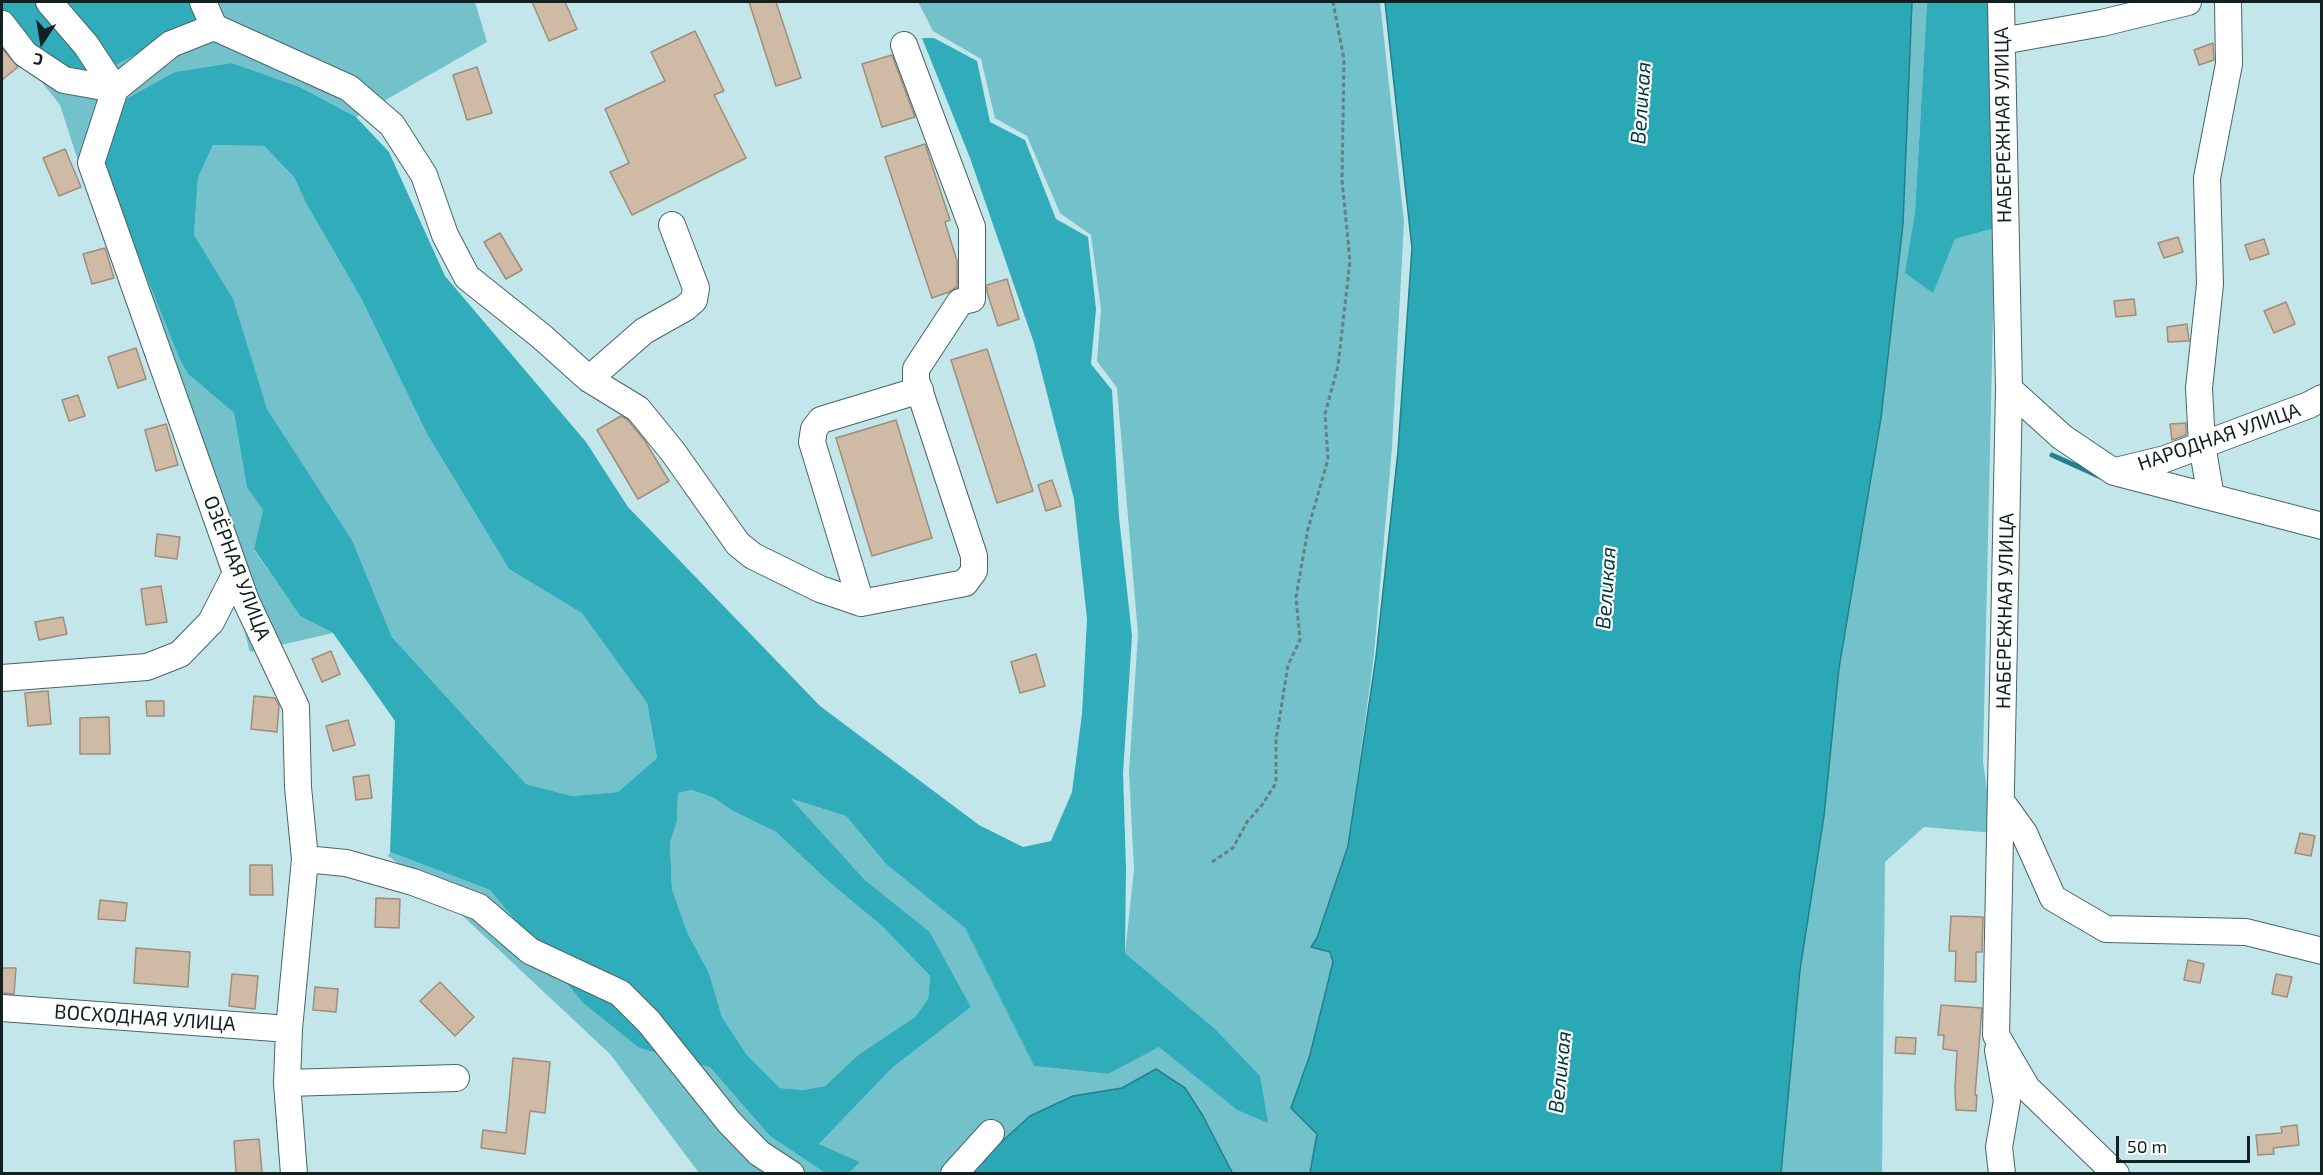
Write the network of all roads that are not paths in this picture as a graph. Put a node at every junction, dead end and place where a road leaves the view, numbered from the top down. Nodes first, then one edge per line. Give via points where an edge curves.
1 (49, 2) edge
2 (203, 2) edge
3 (2001, 2) edge
4 (2188, 2) edge
5 (2228, 2) edge
6 (2, 24) edge
7 (214, 27) junction
8 (2002, 41) junction
9 (904, 45) dead end
10 (115, 89) junction
11 (672, 225) dead end
12 (589, 379) junction
13 (2009, 389) junction
14 (920, 390) junction
15 (2322, 398) edge
16 (2202, 445) junction
17 (2114, 472) junction
18 (2211, 497) junction
19 (2322, 526) edge
20 (236, 573) junction
21 (861, 603) junction
22 (2, 678) edge
23 (2001, 801) junction
24 (305, 859) junction
25 (2322, 951) edge
26 (2, 1008) edge
27 (289, 1029) junction
28 (1996, 1035) junction
29 (456, 1078) dead end
30 (287, 1083) junction
31 (991, 1133) dead end
32 (294, 1173) edge
33 (791, 1173) edge
34 (954, 1173) edge
35 (2002, 1173) edge
36 (2116, 1173) edge

1 - 10 street via 86,45
2 - 7 street
3 - 8 street, НАБЕРЕЖНАЯ УЛИЦА
4 - 8 street
5 - 16 street via 2229,64 2207,178 2210,284 2199,388
6 - 10 street via 25,54 64,80
7 - 10 street via 171,44
7 - 12 street via 349,88 393,125 424,175 445,235 467,277
8 - 13 street, НАБЕРЕЖНАЯ УЛИЦА
9 - 14 street via 972,227 972,299 960,302 921,359 916,369
10 - 20 street, ОЗЁРНАЯ УЛИЦА via 91,163
11 - 12 street via 696,288 694,300 644,331
12 - 21 street via 638,409 738,544 753,556 820,589
13 - 17 street via 2062,437
13 - 23 street, НАБЕРЕЖНАЯ УЛИЦА
14 - 21 street via 821,420 814,429 812,442
14 - 21 street via 974,556 974,571 965,583
15 - 16 street, НАРОДНАЯ УЛИЦА
16 - 17 street, НАРОДНАЯ УЛИЦА
16 - 18 street
17 - 18 street
18 - 19 street
20 - 22 street via 211,622 180,654 147,667
20 - 24 street, ОЗЁРНАЯ УЛИЦА via 296,707
23 - 25 street via 2024,833 2053,898 2106,929 2247,932
23 - 28 street, НАБЕРЕЖНАЯ УЛИЦА
24 - 27 street, ОЗЁРНАЯ УЛИЦА
24 - 33 street via 346,863 413,882 479,907 530,951 620,993 759,1154
26 - 27 street, ВОСХОДНАЯ УЛИЦА
27 - 30 street, ОЗЁРНАЯ УЛИЦА
28 - 35 street, НАБЕРЕЖНАЯ УЛИЦА via 2007,1101 1999,1148
28 - 36 street via 2026,1088
29 - 30 street
30 - 32 street, ОЗЁРНАЯ УЛИЦА
31 - 34 street

